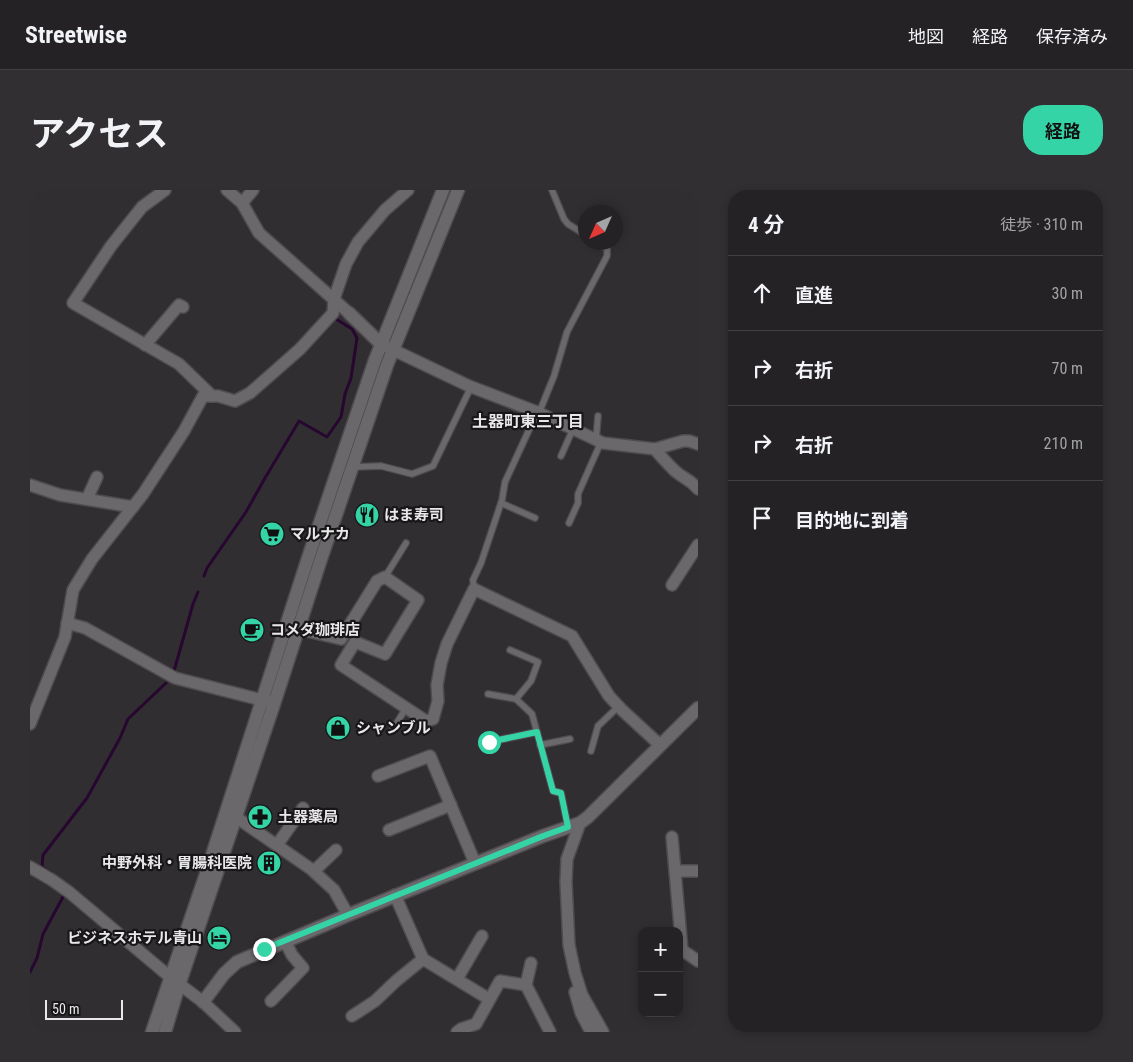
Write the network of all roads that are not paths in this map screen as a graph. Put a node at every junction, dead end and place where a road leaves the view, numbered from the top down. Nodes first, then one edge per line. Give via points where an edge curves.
1 (165, 190) edge
2 (227, 190) edge
3 (253, 190) edge
4 (408, 190) edge
5 (443, 190) edge
6 (458, 190) edge
7 (552, 190) edge
8 (242, 203) junction
9 (578, 231) edge
10 (607, 250) edge
11 (334, 299) junction
12 (182, 307) dead end
13 (349, 312) joint
14 (381, 344) junction
15 (145, 345) junction
16 (393, 350) junction
17 (471, 387) junction
18 (212, 396) junction
19 (540, 413) junction
20 (598, 416) dead end
21 (573, 429) junction
22 (598, 441) junction
23 (698, 444) edge
24 (655, 449) junction
25 (561, 456) dead end
26 (352, 467) junction
27 (97, 477) dead end
28 (30, 485) edge
29 (698, 489) edge
30 (86, 499) junction
31 (501, 503) junction
32 (133, 506) junction
33 (535, 518) dead end
34 (569, 523) dead end
35 (406, 543) dead end
36 (698, 545) edge
37 (384, 576) junction
38 (672, 585) dead end
39 (474, 589) junction
40 (67, 623) junction
41 (292, 627) junction
42 (341, 639) junction
43 (355, 642) junction
44 (510, 650) dead end
45 (488, 694) dead end
46 (516, 699) junction
47 (268, 702) junction
48 (618, 707) junction
49 (406, 708) junction
50 (698, 708) edge
51 (30, 724) edge
52 (393, 729) dead end
53 (537, 732) junction
54 (570, 740) dead end
55 (489, 742) dead end
56 (540, 745) junction
57 (660, 745) junction
58 (591, 751) dead end
59 (378, 776) dead end
60 (451, 805) junction
61 (303, 808) dead end
62 (231, 814) junction
63 (580, 823) junction
64 (568, 827) junction
65 (389, 830) dead end
66 (672, 837) dead end
67 (277, 845) junction
68 (336, 850) dead end
69 (475, 863) junction
70 (30, 867) edge
71 (314, 871) junction
72 (675, 871) junction
73 (698, 871) edge
74 (395, 896) junction
75 (348, 915) junction
76 (482, 936) dead end
77 (285, 941) junction
78 (423, 959) junction
79 (698, 960) edge
80 (531, 963) dead end
81 (575, 973) junction
82 (457, 979) junction
83 (175, 981) junction
84 (526, 985) junction
85 (484, 996) dead end
86 (271, 1001) dead end
87 (203, 1002) junction
88 (352, 1016) dead end
89 (152, 1032) edge
90 (165, 1032) edge
91 (235, 1032) edge
92 (457, 1032) edge
93 (550, 1032) edge
94 (591, 1032) edge
95 (603, 1032) edge

1 - 15 street via 142,207 73,303
2 - 8 street
3 - 8 street
4 - 11 street via 385,210 358,242 346,264
5 - 14 street
6 - 16 street
7 - 9 lane via 564,219
8 - 11 street via 260,233
10 - 19 lane via 607,256 567,332
11 - 13 street
11 - 18 street via 333,313 300,349 250,393 236,401
12 - 15 street via 179,305
13 - 14 street
14 - 16 street
14 - 41 street via 312,549
15 - 18 street via 179,364
16 - 17 street
16 - 26 street
17 - 19 street
17 - 26 lane via 433,466 412,474 381,466
18 - 32 street via 203,396 184,431
19 - 21 street
19 - 31 lane via 534,419 505,482
20 - 22 lane
21 - 22 street
21 - 25 lane
22 - 24 street
22 - 34 lane
23 - 24 street via 683,441
24 - 29 street via 665,462
26 - 41 street
27 - 30 street
28 - 30 street
30 - 32 street
31 - 33 lane
31 - 39 lane via 473,580
32 - 40 street via 92,559 73,590
35 - 37 lane
36 - 38 street
37 - 42 street via 377,581
37 - 43 street via 418,600 385,654
39 - 48 street via 572,636
39 - 49 street via 441,663 433,719 426,721
40 - 47 street via 85,628 175,678
40 - 51 street via 65,637
41 - 42 street
41 - 47 street
42 - 43 street
43 - 49 street via 341,666 368,688
44 - 46 lane via 538,662 531,681
45 - 46 lane
46 - 53 lane via 532,714
47 - 62 street
48 - 57 street
48 - 58 lane via 598,726
49 - 52 lane
50 - 57 street
53 - 55 lane
53 - 56 lane
54 - 56 lane
56 - 64 lane via 553,791 561,793
57 - 63 street
59 - 60 street via 430,756
60 - 65 street
60 - 69 street
61 - 67 street
62 - 67 street
62 - 83 street
63 - 64 street
63 - 81 street via 567,859 566,882 569,945
64 - 69 street
66 - 72 street
67 - 71 street
68 - 71 street
69 - 74 street
70 - 83 street via 69,892
71 - 75 street via 334,890
72 - 73 street
72 - 79 street via 682,950
74 - 75 street
74 - 78 street
75 - 77 street
76 - 82 street
77 - 86 street via 303,968
77 - 87 street via 237,962
78 - 82 street
78 - 88 street via 375,1001
80 - 84 street
81 - 94 street via 574,989
81 - 95 street via 582,995
82 - 85 street
83 - 87 street
83 - 89 street
83 - 90 street
84 - 92 street via 500,981 476,1024
84 - 93 street
87 - 91 street

